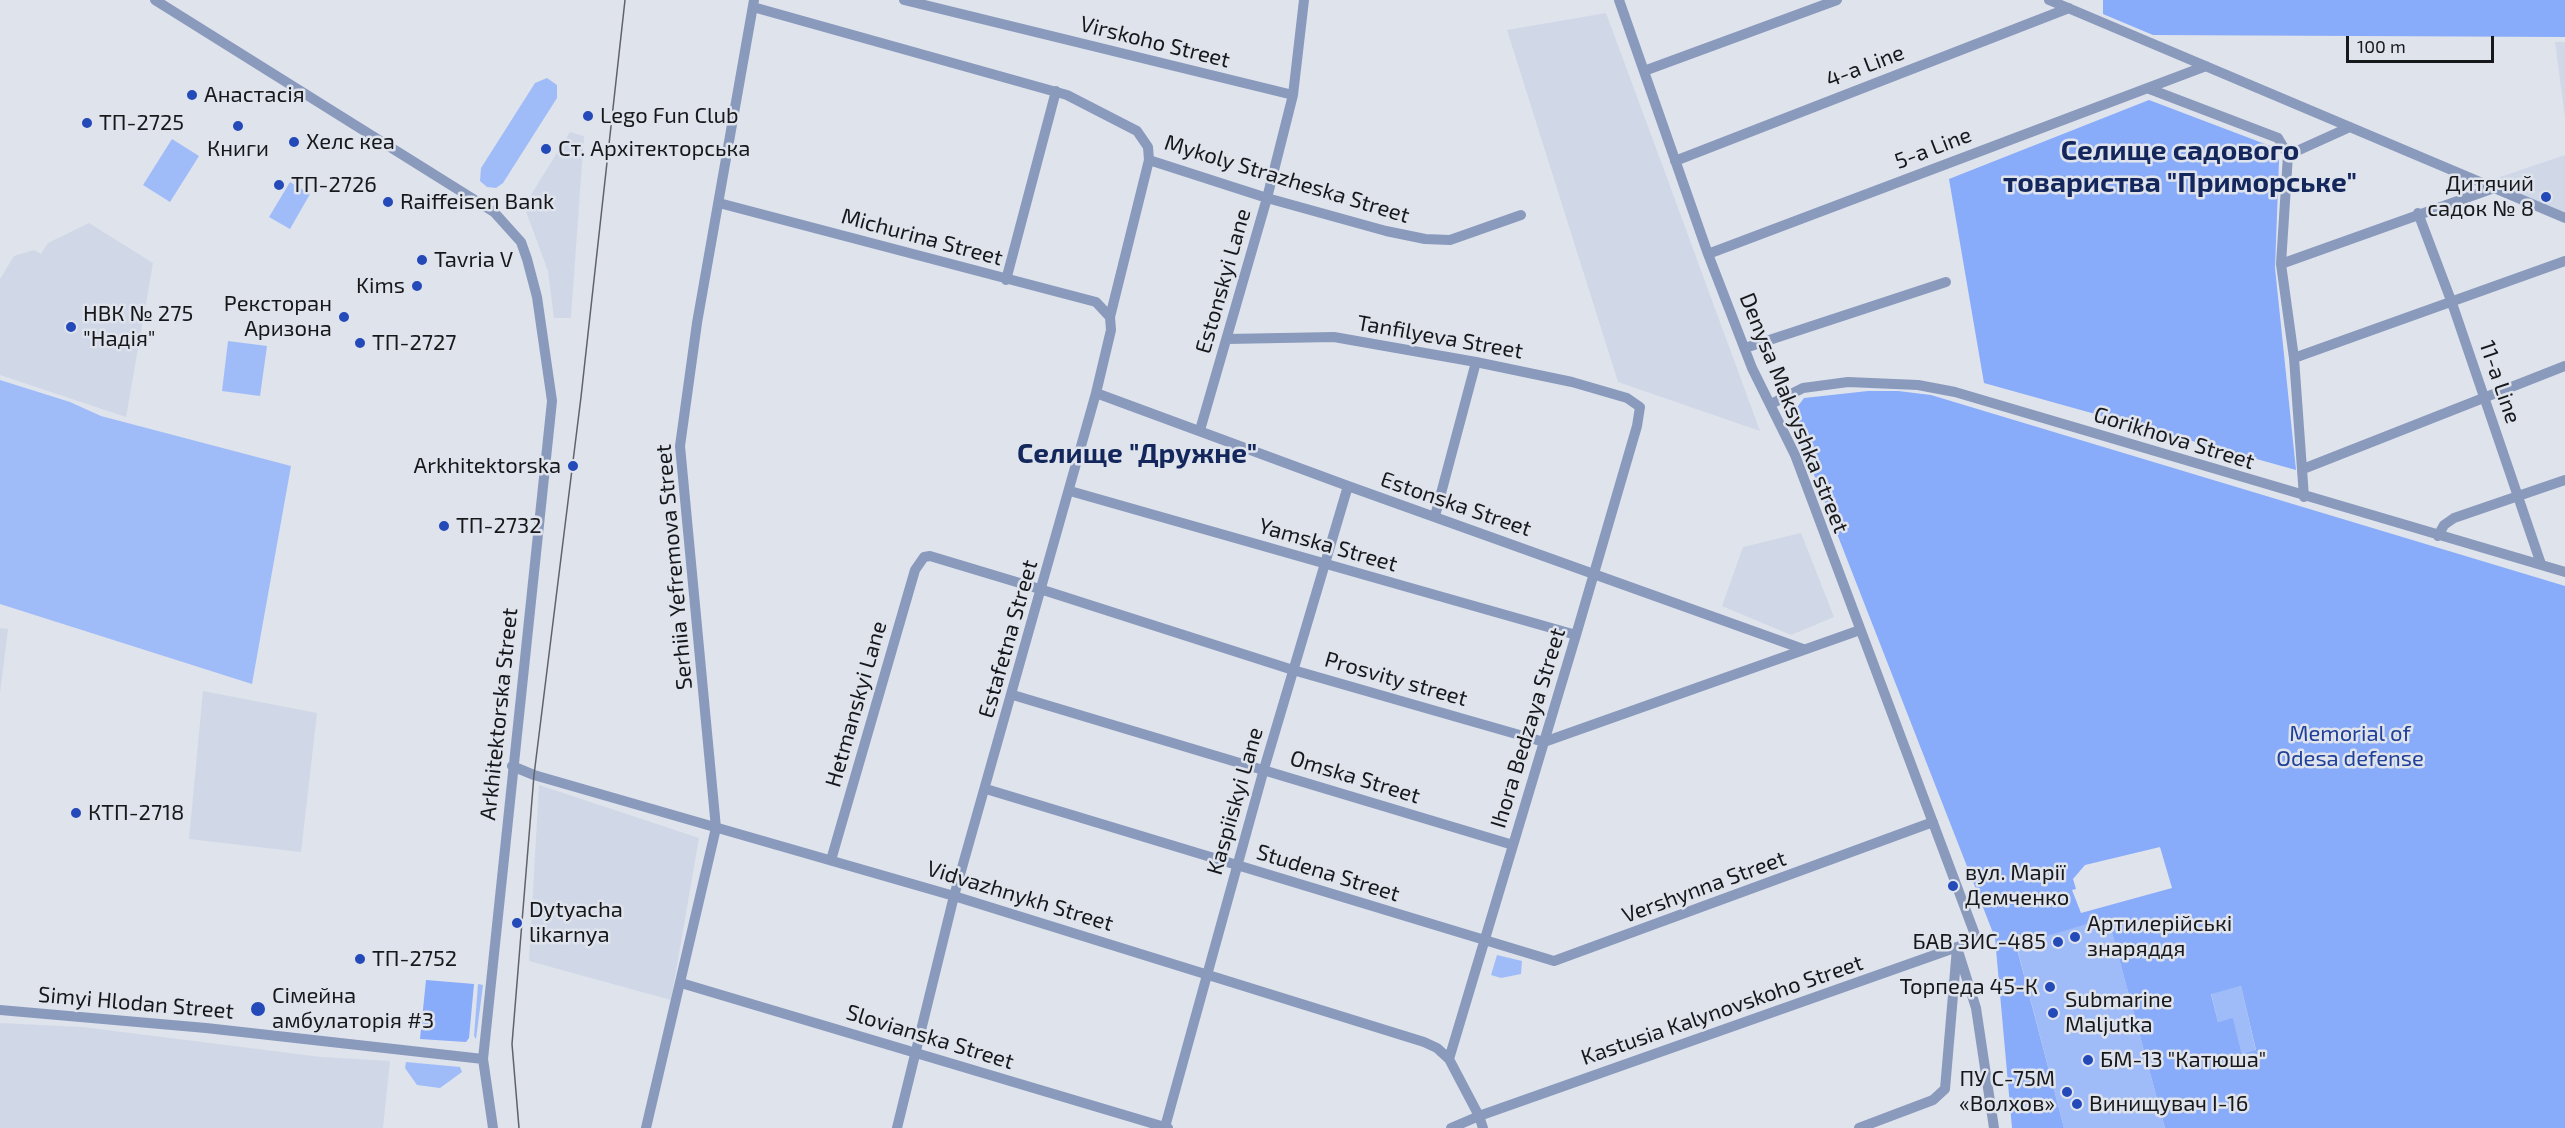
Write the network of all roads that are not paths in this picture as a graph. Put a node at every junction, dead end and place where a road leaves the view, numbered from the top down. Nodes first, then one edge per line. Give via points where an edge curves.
1 (155, 0) edge
2 (904, 0) edge
3 (1304, 0) edge
4 (1619, 0) edge
5 (1837, 0) edge
6 (2049, 0) edge
7 (753, 4) edge
8 (2068, 8) junction
9 (2205, 66) junction
10 (1644, 72) junction
11 (2147, 88) junction
12 (1056, 91) junction
13 (1293, 95) junction
14 (2350, 127) junction
15 (2288, 155) junction
16 (1149, 160) junction
17 (1675, 161) junction
18 (2494, 188) junction
19 (1267, 198) junction
20 (719, 203) junction
21 (2418, 213) junction
22 (1521, 215) dead end
23 (2565, 218) edge
24 (1708, 254) junction
25 (2565, 261) edge
26 (2282, 264) junction
27 (1006, 280) junction
28 (1946, 282) dead end
29 (2452, 303) junction
30 (1110, 317) junction
31 (1227, 339) junction
32 (1745, 348) junction
33 (2294, 358) junction
34 (1476, 362) junction
35 (2565, 366) edge
36 (1096, 393) junction
37 (2484, 397) junction
38 (1771, 404) junction
39 (1640, 407) joint
40 (1200, 430) junction
41 (2303, 469) junction
42 (2565, 480) edge
43 (1348, 486) junction
44 (1070, 491) junction
45 (2304, 497) junction
46 (2519, 497) junction
47 (1435, 516) junction
48 (2438, 536) junction
49 (919, 560) joint
50 (1323, 564) junction
51 (2541, 564) junction
52 (2565, 572) edge
53 (1593, 573) junction
54 (1043, 590) junction
55 (1860, 630) junction
56 (1576, 635) junction
57 (1803, 649) junction
58 (1293, 670) junction
59 (1013, 695) junction
60 (1544, 742) junction
61 (512, 766) junction
62 (1264, 770) junction
63 (986, 789) junction
64 (1934, 822) junction
65 (717, 828) junction
66 (1513, 845) junction
67 (831, 860) junction
68 (1237, 865) junction
69 (954, 896) junction
70 (1977, 940) joint
71 (1485, 942) junction
72 (1957, 948) junction
73 (1207, 973) junction
74 (681, 983) junction
75 (0, 1010) edge
76 (915, 1053) junction
77 (483, 1059) junction
78 (1449, 1059) junction
79 (1479, 1116) junction
80 (493, 1128) edge
81 (647, 1128) edge
82 (897, 1128) edge
83 (1166, 1128) edge
84 (1451, 1128) edge
85 (1483, 1128) edge
86 (1859, 1128) edge
87 (1994, 1128) edge

1 - 61 street, Arkhitektorska Street via 494,212 521,242 537,297 549,374 550,423
2 - 13 street, Virskoho Street
3 - 13 street, Estonskyi Lane
4 - 10 street, Denysa Maksyshka street
5 - 10 street
6 - 8 street
7 - 12 street, Mykoly Strazheska Street
7 - 20 street, Serhiia Yefremova Street
8 - 9 street
8 - 17 street, 4-a Line
9 - 11 street, 5-a Line
9 - 14 street
10 - 17 street, Denysa Maksyshka street
11 - 15 street via 2278,138
11 - 24 street, 5-a Line
12 - 16 street, Mykoly Strazheska Street via 1137,131 1148,147
12 - 27 street
13 - 19 street, Estonskyi Lane
14 - 15 street
14 - 18 street
15 - 26 street
16 - 19 street, Mykoly Strazheska Street
16 - 30 street, Estafetna Street
17 - 24 street, Denysa Maksyshka street
18 - 21 street
18 - 23 street
19 - 22 street, Mykoly Strazheska Street via 1386,231 1440,241 1465,237
19 - 31 street, Estonskyi Lane
20 - 27 street, Michurina Street
20 - 65 street, Serhiia Yefremova Street via 680,446
21 - 26 street
21 - 29 street, 11-a Line
24 - 32 street, Denysa Maksyshka street
25 - 29 street
26 - 33 street
27 - 30 street, Michurina Street via 1096,302
28 - 32 street
29 - 33 street
29 - 37 street, 11-a Line
30 - 36 street, Estafetna Street via 1111,330
31 - 34 street, Tanfilyeva Street via 1334,338
31 - 40 street, Estonskyi Lane
32 - 38 street, Denysa Maksyshka street
33 - 41 street
34 - 39 street, Tanfilyeva Street via 1572,382 1627,398
34 - 47 street
35 - 37 street
36 - 40 street, Estonska Street
36 - 44 street, Estafetna Street
37 - 41 street
37 - 46 street, 11-a Line
38 - 45 street, Gorikhova Street via 1821,384 1918,385 1955,392
38 - 55 street, Denysa Maksyshka street via 1795,455
39 - 53 street, Ihora Bedzaya Street
40 - 43 street, Estonska Street
41 - 45 street
42 - 46 street
43 - 47 street, Estonska Street
43 - 50 street, Kaspiiskyi Lane
44 - 50 street, Yamska Street
44 - 54 street, Estafetna Street
45 - 48 street, Gorikhova Street
46 - 48 street via 2454,518
46 - 51 street, 11-a Line
47 - 53 street, Estonska Street
48 - 51 street, Gorikhova Street
49 - 54 street, Prosvity street via 930,556
49 - 67 street, Hetmanskyi Lane
50 - 56 street, Yamska Street
50 - 58 street, Kaspiiskyi Lane
51 - 52 street, Gorikhova Street
53 - 56 street, Ihora Bedzaya Street
53 - 57 street, Estonska Street
54 - 58 street, Prosvity street
54 - 59 street, Estafetna Street
55 - 57 street
55 - 64 street, Denysa Maksyshka street
56 - 60 street, Ihora Bedzaya Street
57 - 60 street
58 - 60 street, Prosvity street
58 - 62 street, Kaspiiskyi Lane
59 - 62 street, Omska Street
59 - 63 street, Estafetna Street
60 - 66 street, Ihora Bedzaya Street
61 - 65 street, Vidvazhnykh Street
61 - 77 street, Arkhitektorska Street
62 - 66 street, Omska Street
62 - 68 street, Kaspiiskyi Lane
63 - 68 street, Studena Street
63 - 69 street, Estafetna Street
64 - 70 street, Denysa Maksyshka street
64 - 71 street, Vershynna Street via 1560,960
65 - 67 street, Vidvazhnykh Street
65 - 74 street, Serhiia Yefremova Street
66 - 71 street, Ihora Bedzaya Street
67 - 69 street, Vidvazhnykh Street
68 - 71 street, Studena Street
68 - 73 street, Kaspiiskyi Lane
69 - 73 street, Vidvazhnykh Street
69 - 76 street, Estafetna Street
70 - 72 street, Kastusia Kalynovskoho Street
71 - 78 street, Ihora Bedzaya Street
72 - 79 street, Kastusia Kalynovskoho Street
72 - 86 street via 1945,1089 1933,1100
72 - 87 street via 1976,1008
73 - 78 street, Vidvazhnykh Street via 1424,1042 1437,1047
73 - 83 street, Kaspiiskyi Lane
74 - 76 street, Slovianska Street
74 - 81 street, Serhiia Yefremova Street
75 - 77 street, Simyi Hlodan Street
76 - 82 street, Estafetna Street
76 - 83 street, Slovianska Street
77 - 80 street, Arkhitektorska Street
78 - 79 street, Vidvazhnykh Street
79 - 84 street, Kastusia Kalynovskoho Street
79 - 85 street, Vidvazhnykh Street

